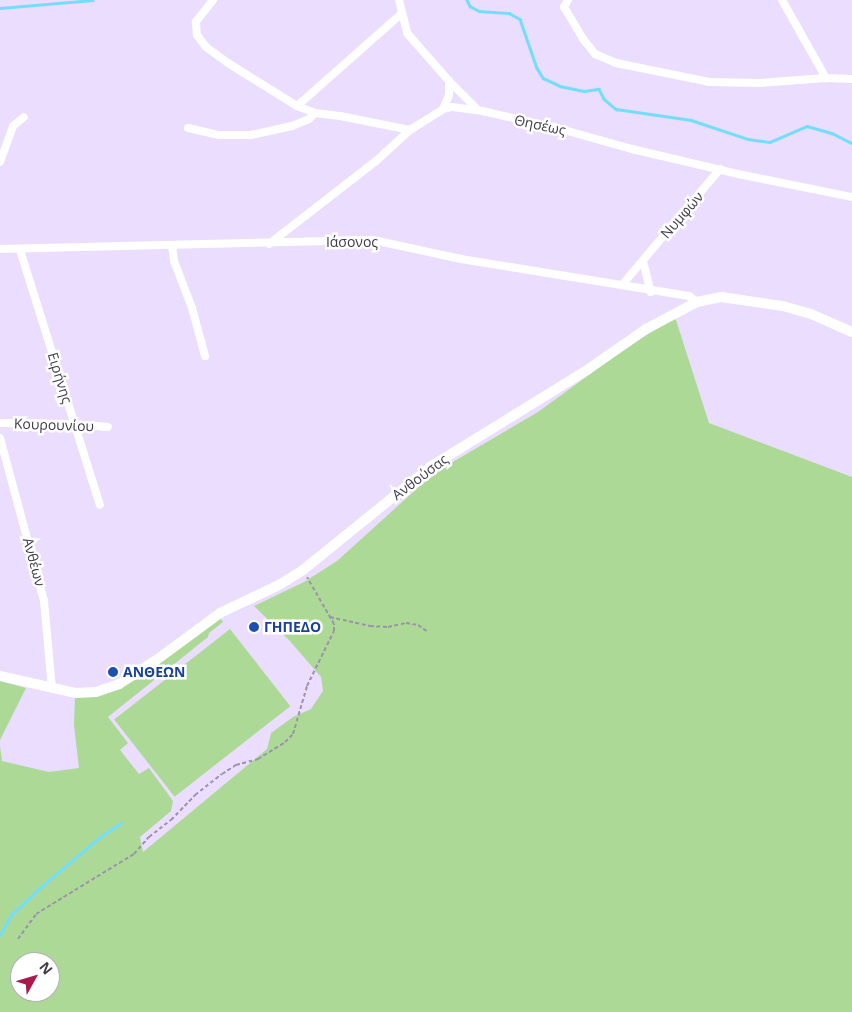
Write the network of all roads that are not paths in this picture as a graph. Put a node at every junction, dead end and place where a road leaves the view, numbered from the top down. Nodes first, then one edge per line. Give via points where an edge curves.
1 (214, 0) edge
2 (399, 0) edge
3 (568, 0) edge
4 (782, 0) edge
5 (401, 14) junction
6 (826, 78) junction
7 (852, 79) edge
8 (449, 81) junction
9 (297, 106) junction
10 (443, 109) junction
11 (478, 110) junction
12 (315, 113) junction
13 (24, 116) dead end
14 (188, 128) dead end
15 (410, 130) junction
16 (0, 162) edge
17 (720, 169) junction
18 (852, 197) edge
19 (269, 244) junction
20 (172, 246) junction
21 (0, 249) edge
22 (20, 250) junction
23 (643, 261) junction
24 (622, 285) junction
25 (651, 292) junction
26 (697, 302) junction
27 (852, 332) edge
28 (205, 356) dead end
29 (0, 423) edge
30 (74, 424) junction
31 (108, 427) dead end
32 (0, 438) edge
33 (100, 505) dead end
34 (0, 676) edge
35 (52, 689) junction

1 - 9 street via 196,22 199,40 228,63
2 - 5 street
3 - 6 street via 564,7 583,39 595,54 616,63 709,82 760,83
4 - 6 street
5 - 8 street via 407,33
5 - 9 street
6 - 7 street
8 - 10 street via 449,95
8 - 11 street
9 - 12 street
10 - 11 street, Θησέως
10 - 15 street
11 - 17 street, Θησέως
12 - 14 street via 292,126 251,136 219,135
12 - 15 street
13 - 16 street via 13,126
15 - 19 street via 376,161
17 - 18 street, Θησέως
17 - 23 street, Νυμφών
19 - 20 street, Ιάσονος
19 - 24 street, Ιάσονος via 373,240 461,259
20 - 22 street, Ιάσονος
20 - 28 street
21 - 22 street, Ιάσονος
22 - 30 street, Ειρήνης
23 - 24 street, Νυμφών
23 - 25 street
24 - 25 street, Ιάσονος
25 - 26 street, Ιάσονος via 689,296
26 - 27 street, Ανθούσας via 721,297 783,306 812,314
26 - 35 street, Ανθούσας via 646,330 541,400 430,467 303,570 220,613 119,684 86,693
29 - 30 street, Κουρουνίου
30 - 31 street, Κουρουνίου
30 - 33 street, Ειρήνης
32 - 35 street, Ανθέων via 44,601
34 - 35 street, Ανθούσας

